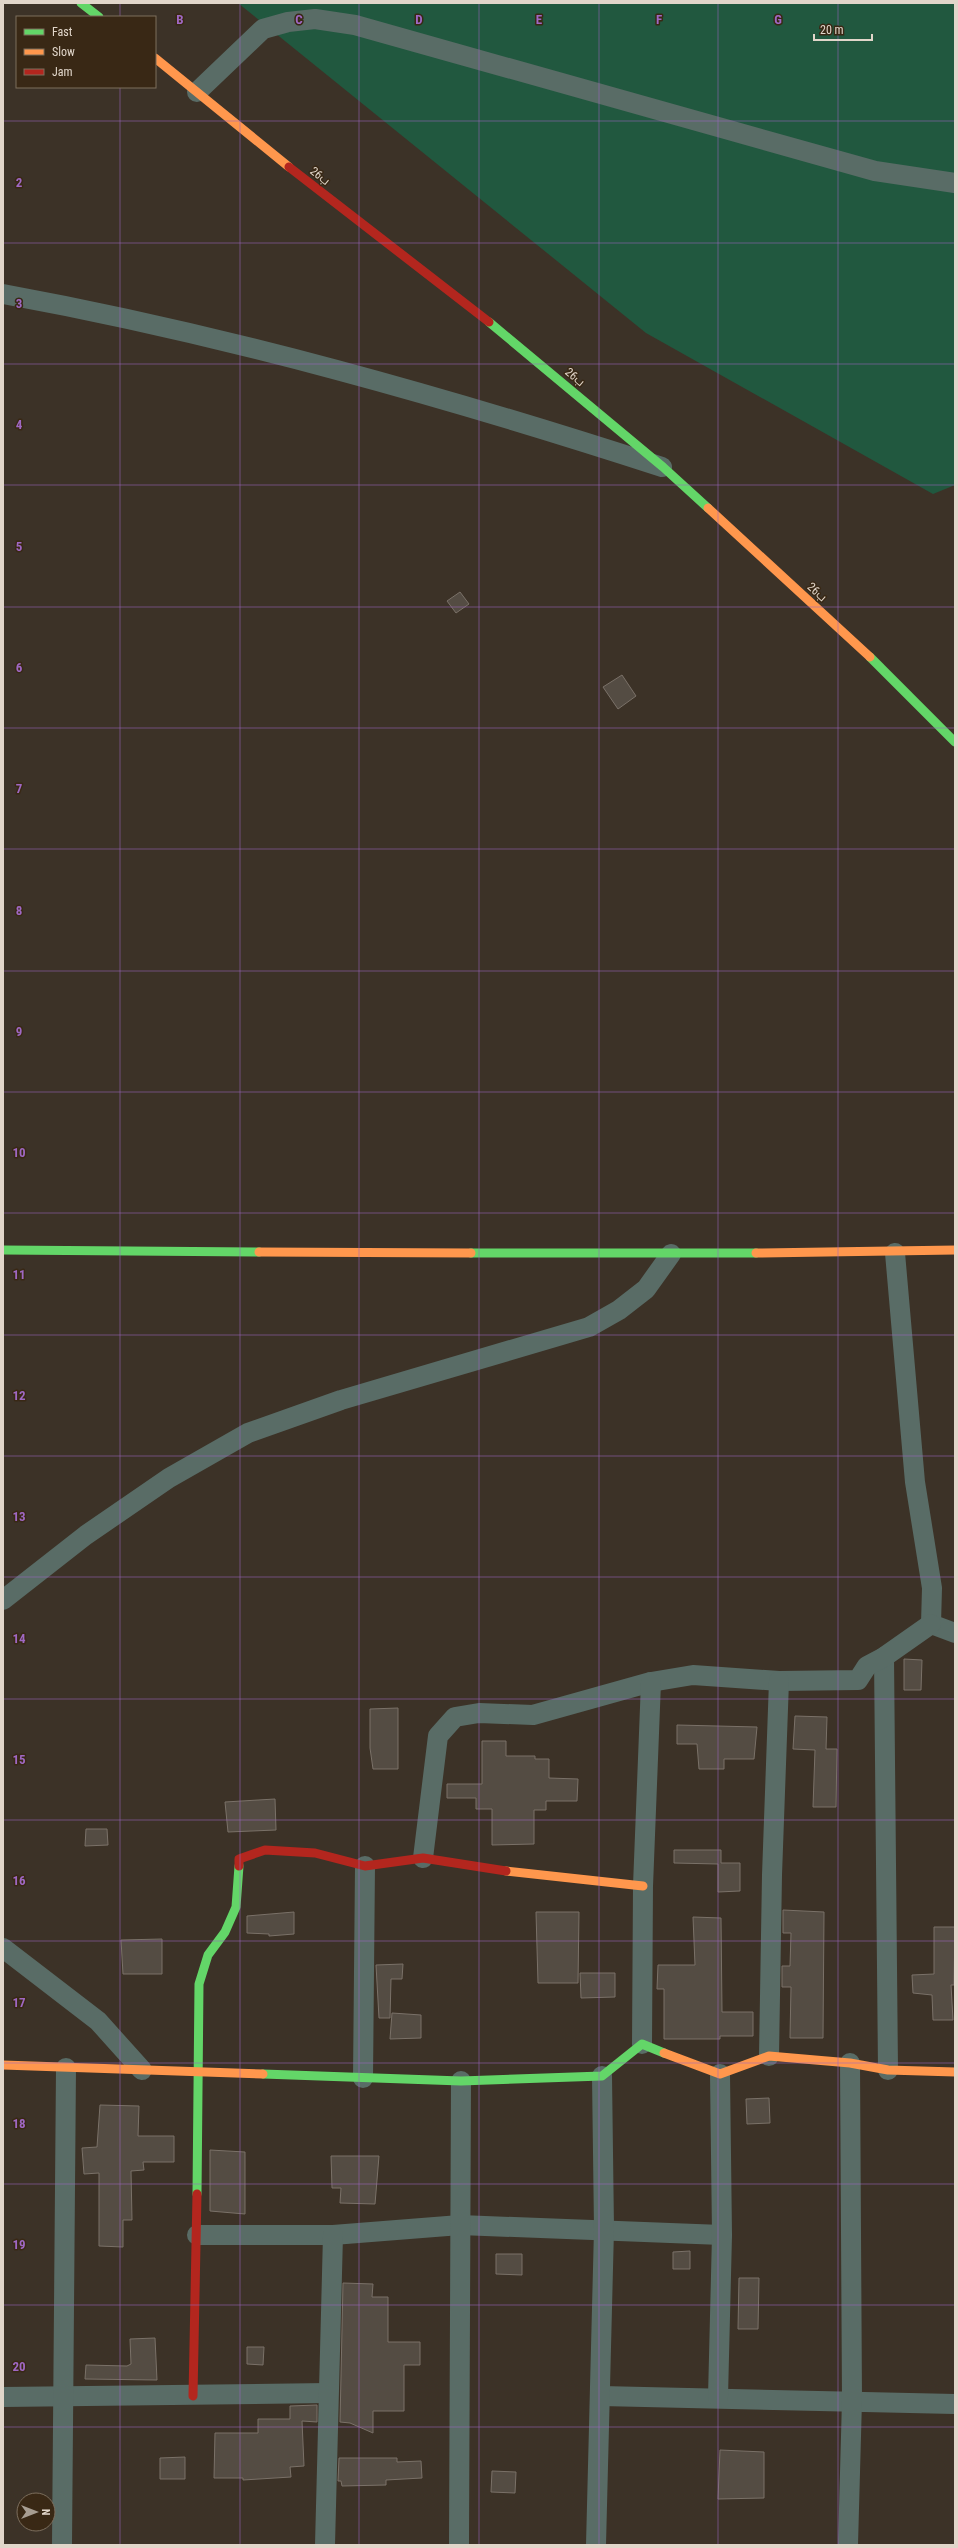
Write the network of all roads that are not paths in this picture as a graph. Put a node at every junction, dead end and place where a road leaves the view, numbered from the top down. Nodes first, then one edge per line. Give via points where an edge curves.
1 (80, 3) edge
2 (98, 16) edge
3 (156, 59) edge
4 (197, 92) junction
5 (955, 183) edge
6 (3, 294) edge
7 (663, 467) junction
8 (955, 742) edge
9 (3, 1250) edge
10 (955, 1250) edge
11 (895, 1253) junction
12 (671, 1254) junction
13 (3, 1600) edge
14 (931, 1624) junction
15 (955, 1633) edge
16 (884, 1657) junction
17 (779, 1681) junction
18 (651, 1682) junction
19 (423, 1858) junction
20 (365, 1866) junction
21 (643, 1886) junction
22 (3, 1948) edge
23 (642, 2044) junction
24 (769, 2056) junction
25 (850, 2064) junction
26 (3, 2065) edge
27 (66, 2068) junction
28 (142, 2070) junction
29 (888, 2070) junction
30 (199, 2072) junction
31 (955, 2072) edge
32 (720, 2074) junction
33 (602, 2076) junction
34 (363, 2078) junction
35 (461, 2081) junction
36 (460, 2225) junction
37 (604, 2229) junction
38 (197, 2235) junction
39 (333, 2235) junction
40 (722, 2235) junction
41 (328, 2393) junction
42 (194, 2396) junction
43 (601, 2396) junction
44 (3, 2397) edge
45 (718, 2397) junction
46 (63, 2398) junction
47 (852, 2400) junction
48 (955, 2404) edge
49 (62, 2545) edge
50 (325, 2545) edge
51 (459, 2545) edge
52 (596, 2545) edge
53 (848, 2545) edge

1 - 2 main road
3 - 4 main road, 26ب
4 - 5 street via 263,29 288,22 315,19 356,25 875,171
4 - 7 main road, 26ب via 317,189 525,350
6 - 7 street via 205,336 359,374 512,418
7 - 8 main road, 26ب via 859,646
9 - 12 main road
10 - 11 main road
11 - 12 main road
11 - 14 street via 915,1482 932,1588
12 - 13 street via 646,1289 619,1310 589,1327 341,1400 248,1433 163,1482 86,1535
14 - 15 street
14 - 16 street
16 - 17 street via 867,1666 858,1680
16 - 29 street
17 - 18 street via 692,1675
17 - 24 street
18 - 19 street via 533,1715 479,1713 455,1717 438,1736
18 - 21 street
19 - 20 main road
19 - 21 main road via 535,1876
20 - 30 main road via 315,1853 265,1850 239,1859 236,1907 225,1932 208,1955 199,1984
20 - 34 street
21 - 23 street
22 - 28 street via 98,2021
23 - 32 main road
23 - 33 main road
24 - 25 main road
24 - 32 main road
25 - 29 main road
25 - 47 street
26 - 27 main road
27 - 28 main road
27 - 46 street
28 - 30 main road
29 - 31 main road
30 - 34 main road
30 - 38 main road
32 - 40 street
33 - 35 main road
33 - 37 street
34 - 35 main road
35 - 36 street
36 - 37 street
36 - 39 street
36 - 51 street
37 - 40 street
37 - 43 street
38 - 39 street
38 - 42 main road
39 - 41 street
40 - 45 street
41 - 42 street
41 - 50 street
42 - 46 street
43 - 45 street
43 - 52 street
44 - 46 street
45 - 47 street
46 - 49 street
47 - 48 street
47 - 53 street

